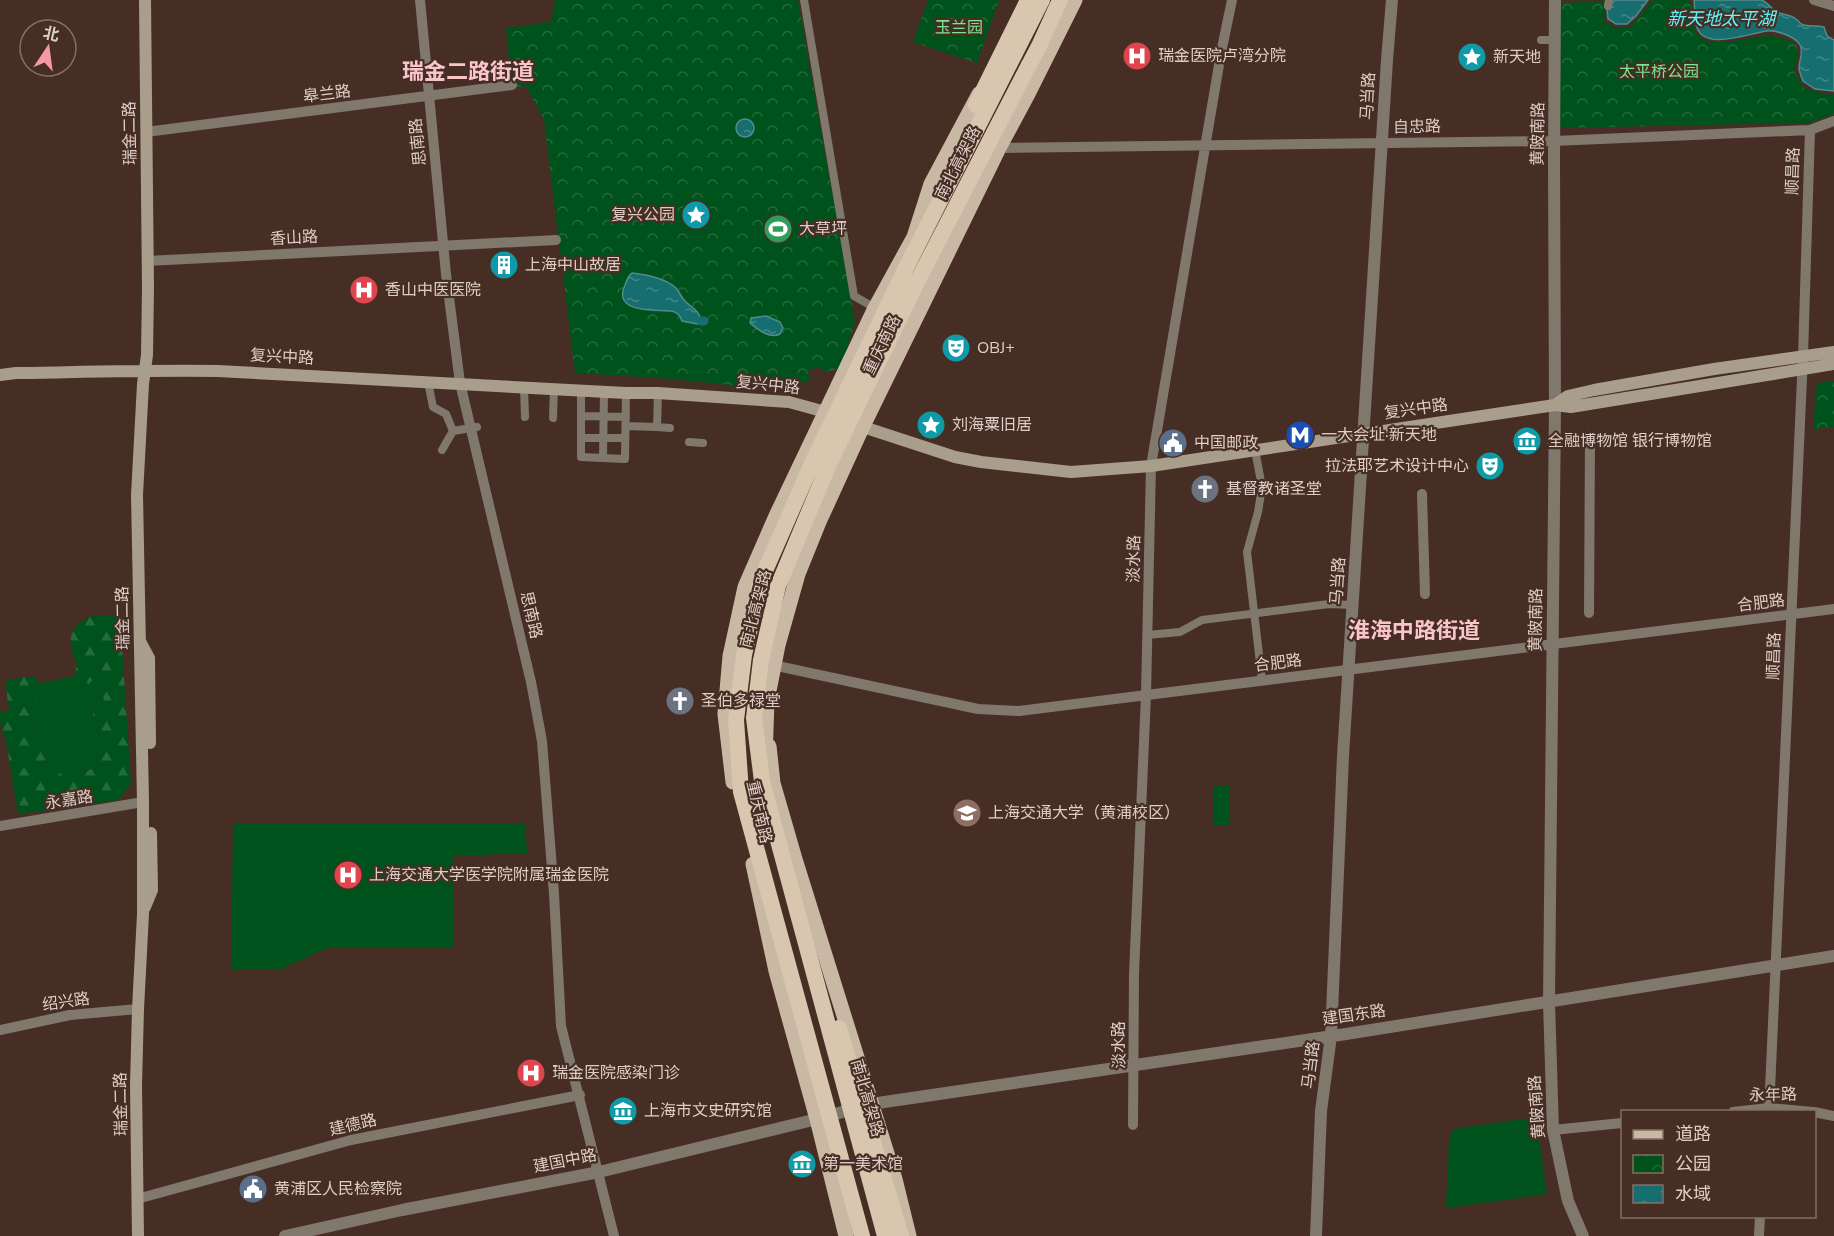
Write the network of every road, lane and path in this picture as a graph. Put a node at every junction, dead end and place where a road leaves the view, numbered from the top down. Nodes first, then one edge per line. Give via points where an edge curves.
1 (145, 0) edge
2 (420, 0) edge
3 (804, 0) edge
4 (1027, 0) edge
5 (1040, 0) edge
6 (1060, 0) edge
7 (1065, 0) edge
8 (1075, 0) edge
9 (1232, 0) edge
10 (1392, 0) edge
11 (1556, 0) edge
12 (1814, 0) edge
13 (1834, 6) edge
14 (1541, 40) dead end
15 (1556, 40) junction
16 (1039, 46) junction
17 (512, 84) dead end
18 (428, 96) junction
19 (1834, 121) edge
20 (1810, 130) junction
21 (146, 132) junction
22 (1554, 141) junction
23 (1382, 143) junction
24 (1207, 145) junction
25 (999, 148) junction
26 (955, 162) junction
27 (939, 171) junction
28 (917, 237) junction
29 (556, 240) dead end
30 (443, 245) junction
31 (147, 261) junction
32 (875, 308) junction
33 (1834, 352) edge
34 (1802, 362) junction
35 (1834, 364) edge
36 (145, 371) junction
37 (0, 375) edge
38 (428, 382) junction
39 (460, 383) junction
40 (525, 387) junction
41 (554, 388) junction
42 (581, 390) junction
43 (604, 390) junction
44 (626, 393) junction
45 (658, 393) junction
46 (1555, 405) junction
47 (827, 412) junction
48 (581, 416) junction
49 (603, 416) junction
50 (525, 417) dead end
51 (553, 418) dead end
52 (626, 422) junction
53 (474, 427) junction
54 (657, 427) junction
55 (670, 428) dead end
56 (862, 428) junction
57 (453, 431) junction
58 (1365, 434) junction
59 (1590, 436) dead end
60 (581, 438) junction
61 (603, 438) junction
62 (625, 438) junction
63 (689, 442) dead end
64 (703, 442) dead end
65 (442, 450) dead end
66 (1255, 450) junction
67 (603, 458) junction
68 (1151, 466) junction
69 (1422, 494) dead end
70 (1425, 594) dead end
71 (1353, 604) junction
72 (1834, 609) edge
73 (1255, 613) junction
74 (1589, 613) dead end
75 (1790, 614) junction
76 (1148, 635) junction
77 (140, 641) junction
78 (1552, 644) junction
79 (730, 656) junction
80 (774, 665) junction
81 (1348, 669) junction
82 (1262, 680) junction
83 (1146, 695) junction
84 (143, 802) junction
85 (0, 826) edge
86 (790, 888) junction
87 (143, 914) junction
88 (781, 942) junction
89 (1834, 956) edge
90 (1775, 966) junction
91 (1549, 1002) junction
92 (138, 1009) junction
93 (0, 1030) edge
94 (1331, 1036) junction
95 (1134, 1064) junction
96 (580, 1095) junction
97 (865, 1106) junction
98 (1769, 1110) edge
99 (843, 1112) joint
100 (1816, 1112) edge
101 (1834, 1116) edge
102 (822, 1118) junction
103 (1621, 1123) edge
104 (1133, 1125) dead end
105 (1553, 1130) junction
106 (599, 1172) junction
107 (137, 1199) junction
108 (1760, 1218) edge
109 (288, 1235) edge
110 (138, 1236) edge
111 (614, 1236) edge
112 (846, 1236) edge
113 (853, 1236) edge
114 (860, 1236) edge
115 (885, 1236) edge
116 (893, 1236) edge
117 (901, 1236) edge
118 (909, 1236) edge
119 (1316, 1236) edge
120 (1583, 1236) edge
121 (1759, 1236) edge

1 - 21 main road, 瑞金二路
2 - 18 street, 思南路
3 - 32 street via 854,296
4 - 27 main road, 重庆南路
4 - 28 highway, bridge
5 - 26 main road, 重庆南路
5 - 28 highway, 南北高架路, bridge
6 - 16 highway, 南北高架路
7 - 16 highway
8 - 25 main road, 重庆南路
9 - 24 street, 淡水路
10 - 23 street, 马当路
11 - 15 street, 黄陂南路
12 - 13 street
14 - 15 street
15 - 22 street, 黄陂南路
16 - 86 highway, 南北高架路, bridge via 918,279 829,464 778,586 761,660 754,718 762,781
17 - 18 street, 皋兰路
18 - 21 street, 皋兰路
18 - 30 street, 思南路
19 - 20 street, 自忠路
20 - 22 street, 自忠路
20 - 34 street, 顺昌路
21 - 31 main road, 瑞金二路
22 - 23 street, 自忠路
22 - 46 street, 黄陂南路
23 - 24 street, 自忠路
23 - 58 street, 马当路
24 - 25 street, 自忠路
24 - 68 street, 淡水路
25 - 56 main road, 重庆南路
26 - 27 main road
26 - 28 main road, 重庆南路
27 - 28 main road, 重庆南路 via 931,184
28 - 32 main road, 重庆南路
28 - 88 highway, 南北高架路, bridge via 761,580 744,655 736,720 741,792
29 - 30 street, 香山路
30 - 31 street, 香山路
30 - 39 street, 思南路
31 - 36 main road, 瑞金二路
32 - 47 main road, 重庆南路
33 - 34 main road, 复兴中路
34 - 35 main road, 复兴中路
34 - 46 main road, 复兴中路 via 1714,369 1594,390 1568,396
34 - 75 street, 顺昌路
36 - 37 main road, 复兴中路
36 - 38 main road, 复兴中路 via 218,370
36 - 77 main road, 瑞金二路 via 137,495
38 - 39 main road, 复兴中路
38 - 57 street via 433,407 446,414
39 - 40 main road, 复兴中路
39 - 53 street, 思南路
40 - 41 main road, 复兴中路
40 - 50 street
41 - 42 main road, 复兴中路
41 - 51 street
42 - 43 main road, 复兴中路
42 - 48 street
43 - 44 main road, 复兴中路
43 - 49 street
44 - 45 main road, 复兴中路
44 - 52 street
45 - 47 main road, 复兴中路 via 789,402
45 - 54 street
46 - 58 main road, 复兴中路
46 - 78 street, 黄陂南路
47 - 56 main road, 复兴中路
47 - 79 main road, 重庆南路 via 746,587
48 - 49 street
48 - 60 street
49 - 52 street
49 - 61 street
52 - 54 street
52 - 62 street
53 - 57 street
53 - 96 street, 思南路 via 542,741 561,1026
54 - 55 street
56 - 68 main road, 复兴中路 via 981,462 1071,472
56 - 80 main road, 重庆南路 via 798,574
57 - 65 street
58 - 66 main road, 复兴中路
58 - 71 street, 马当路
59 - 74 street
60 - 61 street
60 - 67 street via 581,457
61 - 62 street
61 - 67 street
62 - 67 street via 625,459
63 - 64 street
66 - 68 main road, 复兴中路
66 - 73 street via 1262,487 1247,552
68 - 76 street, 淡水路
69 - 70 street
71 - 73 street
71 - 81 street, 马当路
72 - 75 street, 合肥路
73 - 76 street via 1202,620 1180,632
73 - 82 street
75 - 78 street, 合肥路
75 - 90 street, 顺昌路
76 - 83 street, 淡水路
77 - 84 main road, 瑞金二路
77 - 87 main road via 149,658 152,846 152,891
78 - 81 street, 合肥路
78 - 91 street, 黄陂南路
79 - 80 street, 合肥路
79 - 102 main road, 重庆南路 via 725,714 734,786
80 - 83 street, 合肥路 via 991,710 1019,711
80 - 97 main road, 重庆南路 via 765,722 774,783 846,1017
81 - 82 street, 合肥路
81 - 94 street, 马当路
82 - 83 street, 合肥路
83 - 95 street, 淡水路
84 - 85 street, 永嘉路
84 - 87 main road, 瑞金二路
86 - 115 highway, 南北高架路, bridge
86 - 117 highway, bridge via 818,958
87 - 92 main road, 瑞金二路
88 - 113 highway, bridge via 788,995
88 - 114 highway, 南北高架路, bridge
89 - 90 street, 建国东路
90 - 91 street, 建国东路
90 - 98 street, 顺昌路
91 - 94 street, 建国东路
91 - 105 street, 黄陂南路
92 - 93 street, 绍兴路 via 70,1015
92 - 107 main road, 瑞金二路
94 - 95 street, 建国东路
94 - 119 street, 马当路 via 1321,1111
95 - 97 street, 建国东路
95 - 104 street, 淡水路
96 - 106 street, 思南路
96 - 107 street, 建德路 via 351,1140
97 - 99 street, 建国东路
97 - 116 main road, 重庆南路
97 - 118 main road, 重庆南路 via 895,1179
99 - 102 street, 建国中路
100 - 101 street, 永年路
102 - 106 street, 建国中路
102 - 112 main road, 重庆南路
102 - 114 main road, 重庆南路
103 - 105 street
105 - 120 street, 黄陂南路 via 1568,1201
106 - 109 street, 建国中路
106 - 111 street, 思南路
107 - 110 main road, 瑞金二路
108 - 121 street

